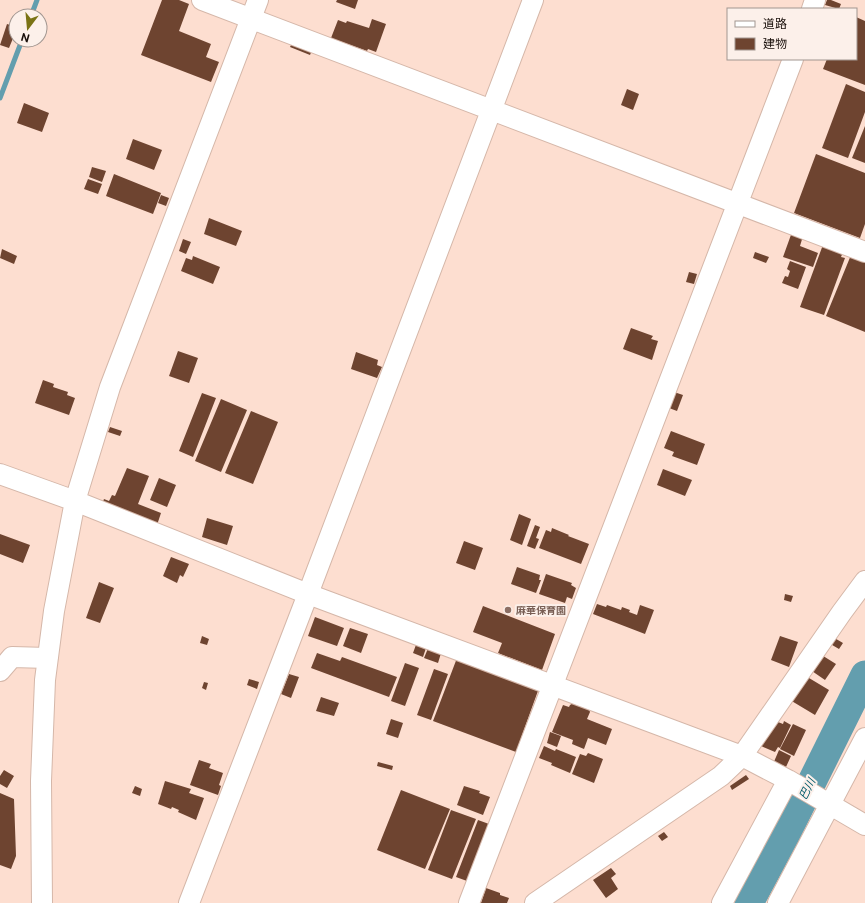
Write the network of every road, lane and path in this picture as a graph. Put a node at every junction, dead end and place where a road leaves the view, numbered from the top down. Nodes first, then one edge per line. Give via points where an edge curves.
1 (202, 0) edge
2 (258, 0) edge
3 (533, 0) edge
4 (251, 19) junction
5 (793, 60) edge
6 (491, 110) junction
7 (738, 203) junction
8 (865, 252) edge
9 (0, 474) edge
10 (75, 501) junction
11 (865, 581) edge
12 (308, 594) junction
13 (48, 658) junction
14 (0, 671) edge
15 (552, 685) junction
16 (865, 738) edge
17 (742, 756) junction
18 (788, 780) junction
19 (830, 805) junction
20 (865, 825) edge
21 (42, 903) edge
22 (189, 903) edge
23 (470, 903) edge
24 (535, 903) edge
25 (722, 903) edge
26 (778, 903) edge

1 - 4 street
2 - 4 street
3 - 6 street
4 - 6 street
4 - 10 street via 110,387
5 - 7 street
6 - 7 street
6 - 12 street
7 - 8 street
7 - 15 street
9 - 10 street
10 - 12 street
10 - 13 street via 54,611
11 - 17 street
12 - 15 street
12 - 22 street
13 - 14 street via 12,657
13 - 21 street via 41,781
15 - 17 street
15 - 23 street
16 - 19 street
17 - 18 street
17 - 24 street via 721,776
18 - 19 street
18 - 25 street
19 - 20 street
19 - 26 street

